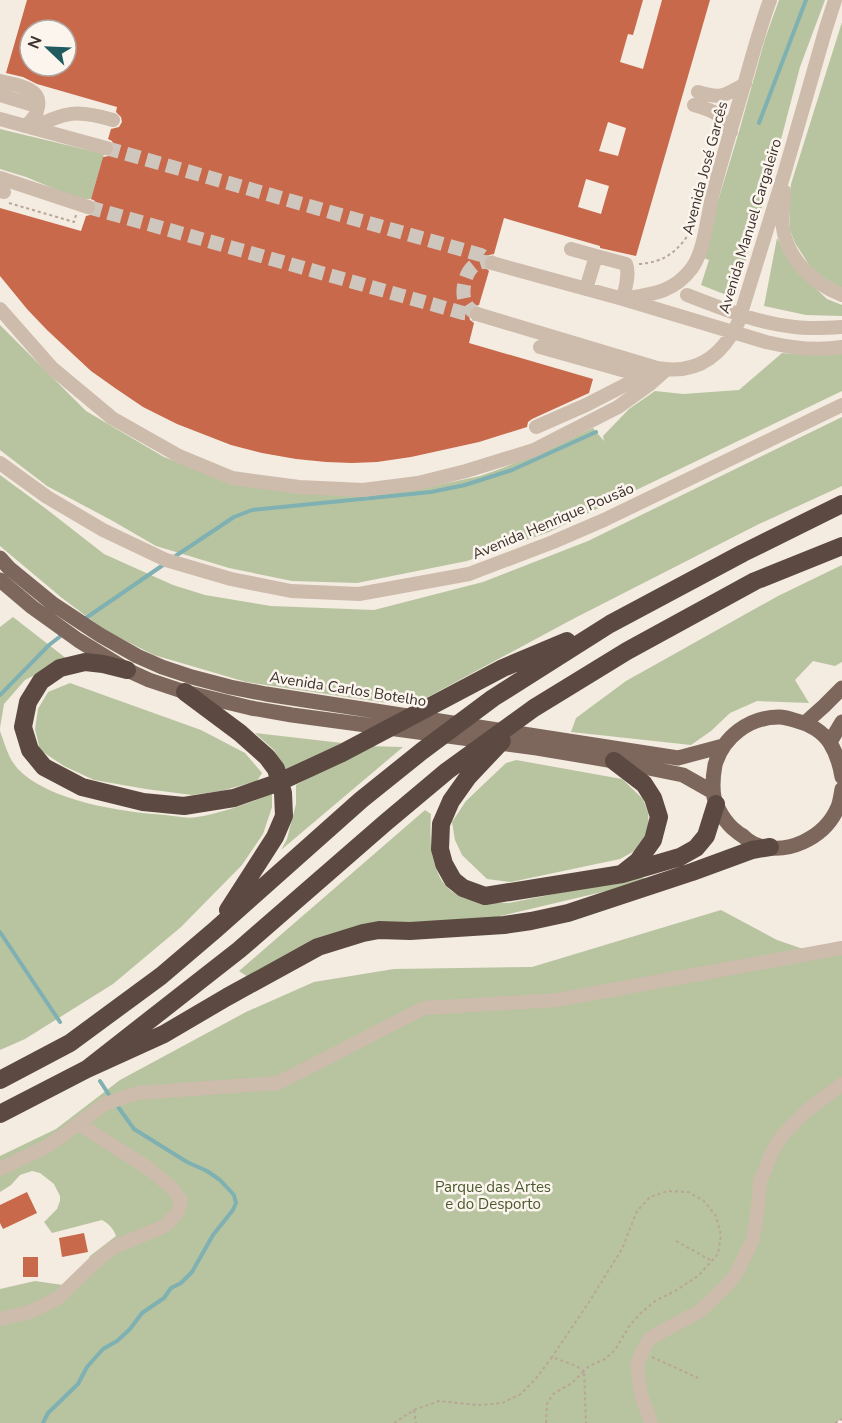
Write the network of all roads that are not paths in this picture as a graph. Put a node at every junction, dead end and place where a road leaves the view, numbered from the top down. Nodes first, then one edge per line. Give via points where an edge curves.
1 (836, 0) edge
2 (768, 2) edge
3 (0, 81) edge
4 (745, 84) junction
5 (0, 95) edge
6 (30, 104) dead end
7 (0, 119) edge
8 (113, 120) dead end
9 (28, 127) junction
10 (731, 132) junction
11 (106, 148) tunnel mouth
12 (785, 171) junction
13 (0, 178) edge
14 (84, 206) tunnel mouth
15 (571, 249) dead end
16 (596, 256) junction
17 (492, 263) dead end
18 (586, 289) junction
19 (842, 295) edge
20 (623, 299) junction
21 (0, 309) edge
22 (477, 314) dead end
23 (748, 316) junction
24 (842, 327) edge
25 (842, 346) edge
26 (540, 347) dead end
27 (660, 372) junction
28 (842, 405) edge
29 (537, 427) dead end
30 (0, 463) edge
31 (842, 504) edge
32 (842, 546) edge
33 (0, 558) edge
34 (0, 580) edge
35 (610, 624) junction
36 (128, 670) junction
37 (842, 688) edge
38 (184, 692) junction
39 (534, 708) junction
40 (842, 722) edge
41 (805, 723) junction
42 (830, 742) junction
43 (541, 743) junction
44 (723, 746) junction
45 (614, 761) junction
46 (841, 768) edge
47 (842, 789) edge
48 (715, 798) junction
49 (840, 806) edge
50 (770, 847) junction
51 (621, 874) junction
52 (215, 930) junction
53 (842, 948) edge
54 (87, 1069) junction
55 (0, 1080) edge
56 (842, 1084) edge
57 (0, 1114) edge
58 (79, 1124) junction
59 (0, 1169) edge
60 (0, 1319) edge
61 (651, 1423) edge

1 - 12 street, Avenida Manuel Cargaleiro
2 - 4 street, Avenida José Garcês
3 - 9 street via 36,93 39,105
4 - 10 street, Avenida José Garcês
4 - 10 street via 725,95 696,99 719,115
5 - 6 street
7 - 9 street
8 - 9 street via 71,113
9 - 11 street
10 - 20 street, Avenida José Garcês via 693,267 665,291
12 - 19 street via 783,228 789,250 816,281
12 - 27 street, Avenida Manuel Cargaleiro via 732,337 712,358 698,365
13 - 14 street
15 - 16 street
16 - 18 street
16 - 20 street via 626,264
17 - 18 street, Avenida José Garcês
18 - 20 street, Avenida José Garcês
20 - 25 street, Avenida José Garcês via 784,346
21 - 27 street via 52,368 112,418 179,456 232,477 299,487 363,490 418,483 534,450 618,407
22 - 27 street, Avenida Manuel Cargaleiro
23 - 23 street via 721,308 688,294 711,295
23 - 24 street via 792,327
26 - 27 street via 622,370
27 - 29 street
28 - 30 street, Avenida Henrique Pousão via 553,542 469,574 359,594 291,591 166,560 84,519
31 - 35 highway
32 - 39 highway via 755,581 627,651
33 - 43 main road, Avenida Carlos Botelho via 70,616 117,646 162,667 266,694
34 - 36 main road, Avenida Carlos Botelho via 62,629
35 - 36 highway via 503,668 277,783 234,798 184,806 143,802 82,787 44,767 30,750 22,727 28,702 41,681 60,668 86,662
35 - 52 highway via 493,698 422,751 360,800
36 - 38 main road, Avenida Carlos Botelho
37 - 41 main road
38 - 43 main road, Avenida Carlos Botelho via 292,715
38 - 52 highway via 267,757 276,769 284,793 284,816 275,837
39 - 51 highway via 468,777 452,801 441,824 444,864 463,888 485,896
39 - 54 highway via 447,771 239,950
40 - 42 main road
41 - 42 main road
41 - 44 main road via 782,717 766,718 748,724
42 - 46 main road
43 - 44 main road, Avenida Carlos Botelho via 678,758
43 - 45 main road, Avenida Carlos Botelho
44 - 48 main road via 713,776
45 - 48 main road, Avenida Carlos Botelho via 683,775
45 - 51 highway via 644,784 659,817 653,840 638,861
47 - 49 main road
48 - 50 main road via 722,818 734,831
48 - 51 highway via 706,836 696,848 680,857
49 - 50 main road via 828,824 810,838 789,847
50 - 54 highway via 568,913 504,926 380,930 318,947 164,1034
52 - 55 highway via 161,976 70,1043
53 - 58 street via 557,1000 424,1008 278,1083 137,1093 105,1104
54 - 57 highway
56 - 61 street via 805,1112 773,1150 760,1182 753,1239 736,1274 700,1311 651,1338 642,1352 637,1365 640,1395
58 - 59 street via 50,1145
58 - 60 street via 172,1188 181,1200 178,1212 165,1226 114,1247 58,1298 30,1312

